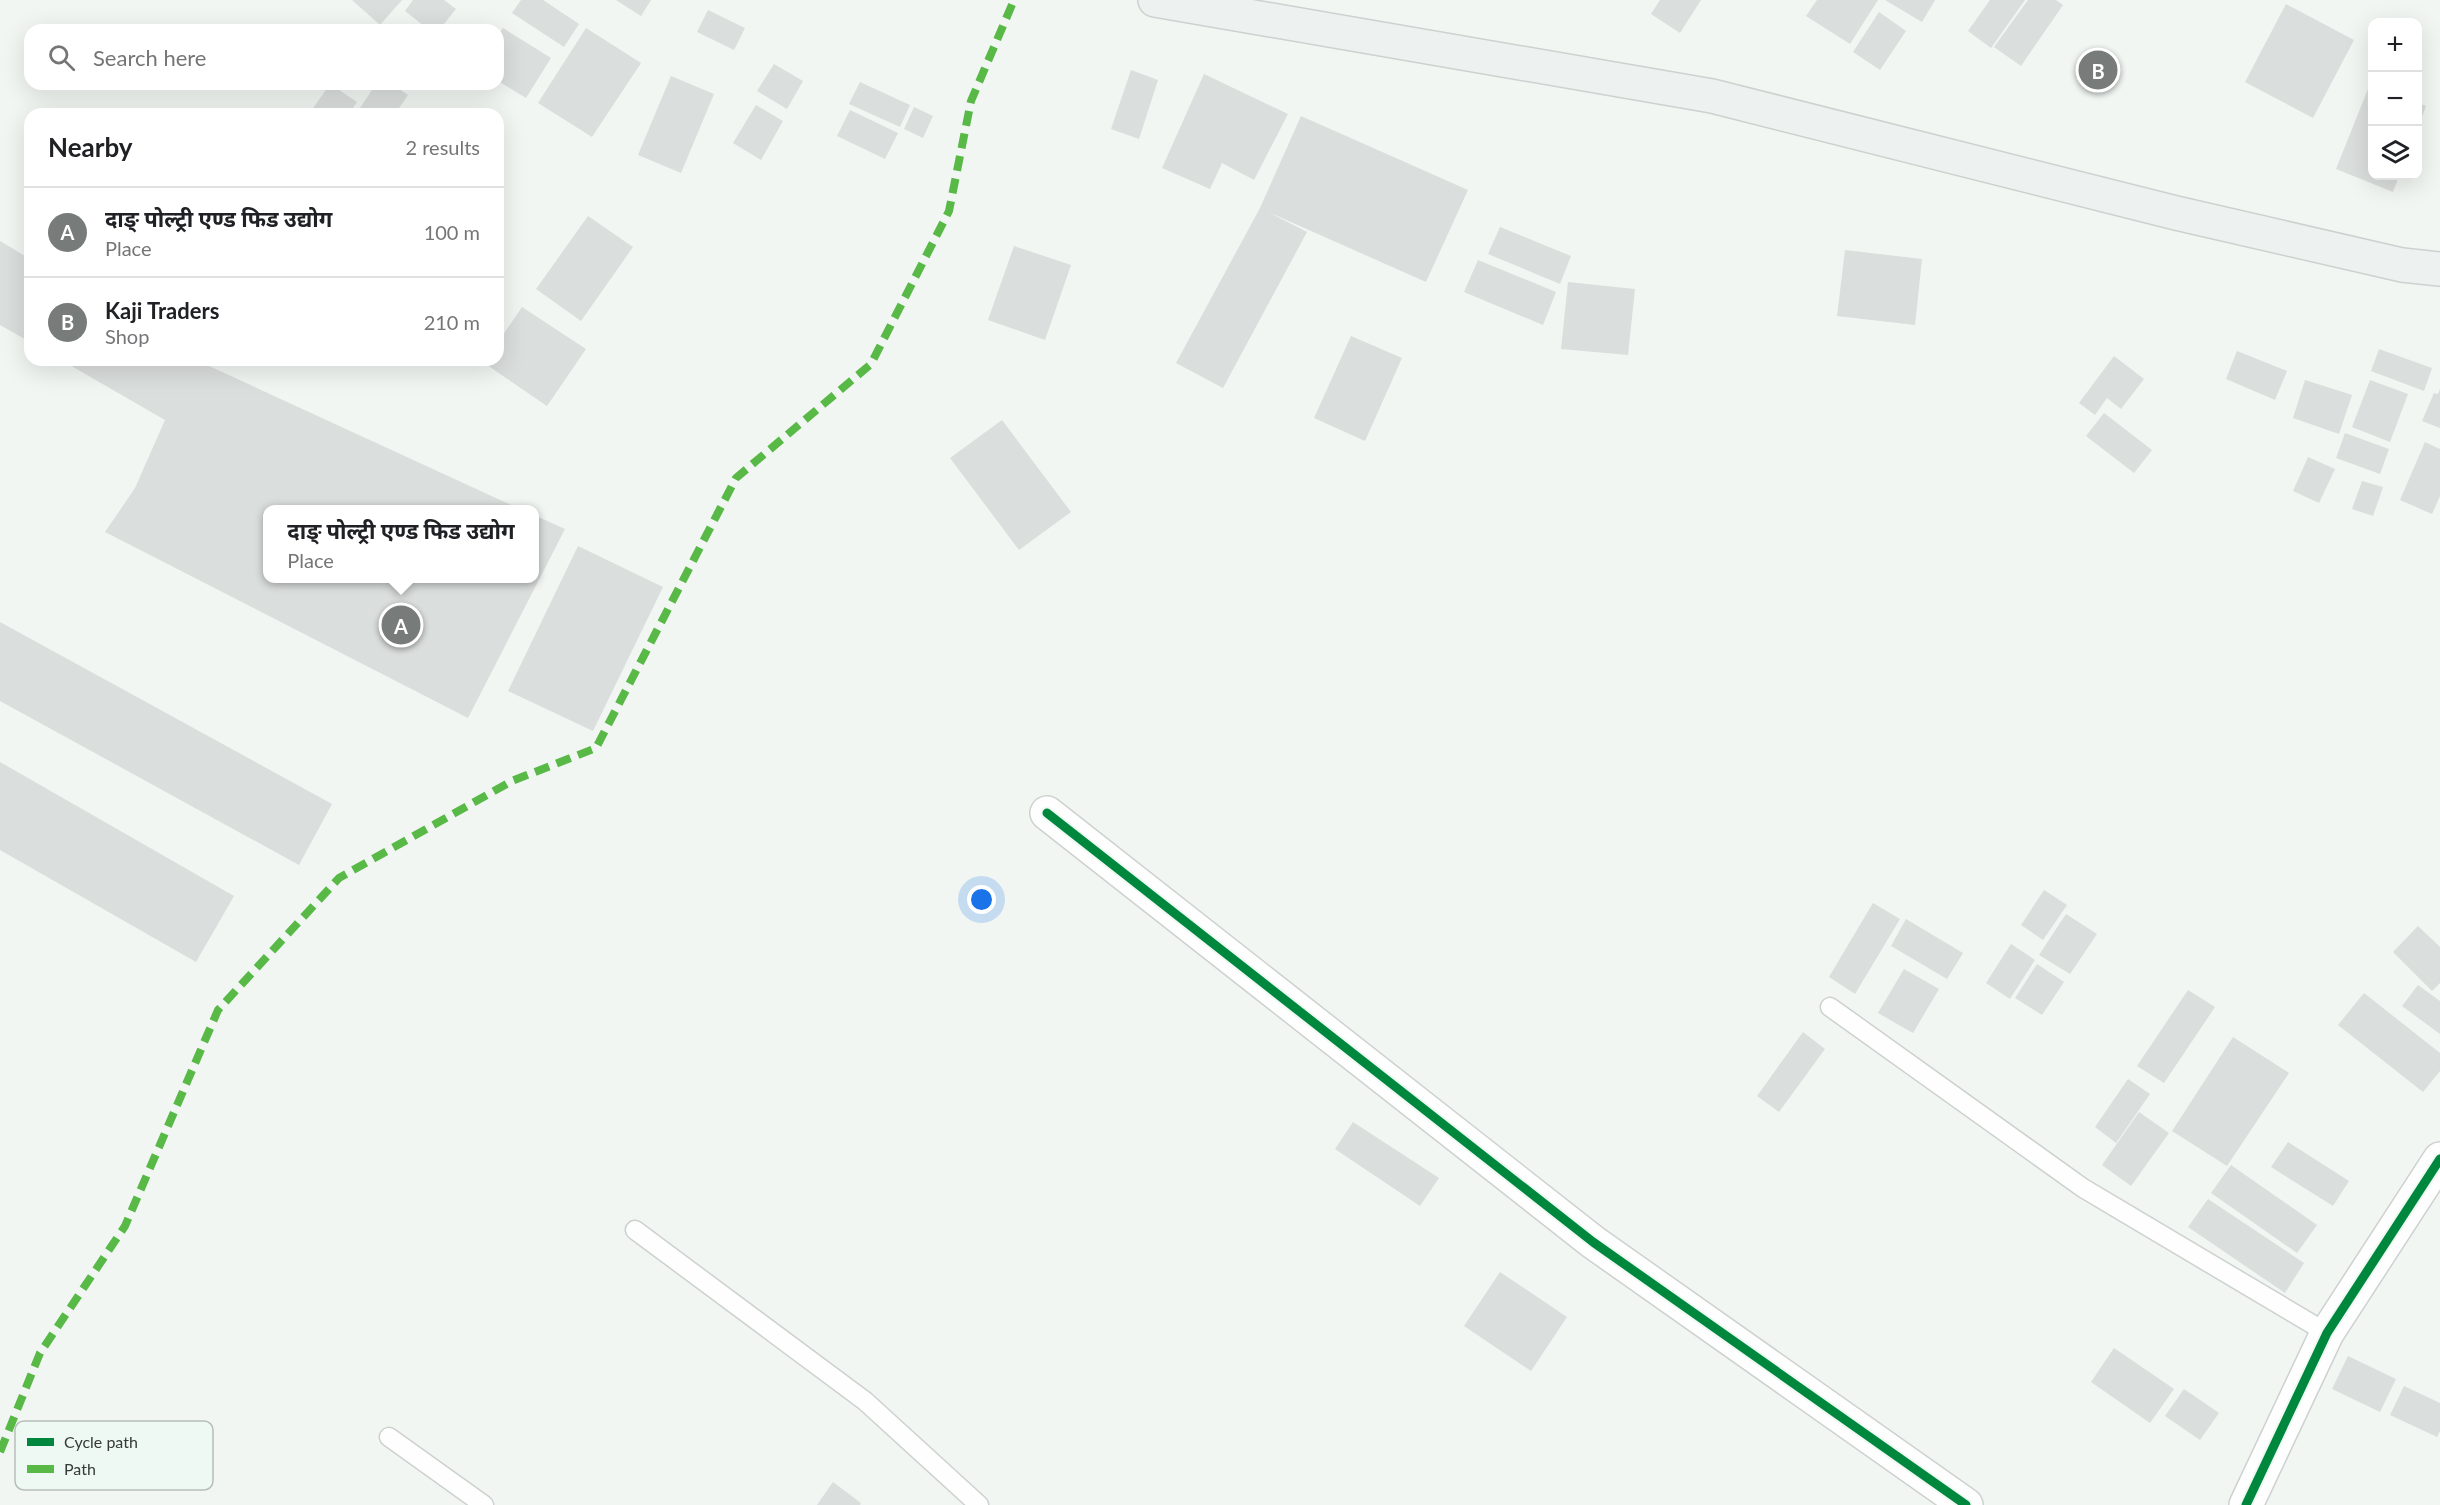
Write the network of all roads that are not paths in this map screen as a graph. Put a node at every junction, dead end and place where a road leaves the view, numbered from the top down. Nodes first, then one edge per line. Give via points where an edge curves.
1 (1155, 0) edge
2 (2440, 268) edge
3 (1047, 813) dead end
4 (1830, 1007) dead end
5 (2440, 1159) edge
6 (635, 1230) dead end
7 (2326, 1333) junction
8 (389, 1437) dead end
9 (484, 1505) edge
10 (979, 1505) edge
11 (1966, 1505) edge
12 (2246, 1505) edge

1 - 2 main road via 1712,96 2176,213 2402,265
3 - 11 street via 1593,1242
4 - 7 lane via 2083,1188
5 - 7 street
6 - 10 lane via 865,1401
7 - 12 street
8 - 9 lane

